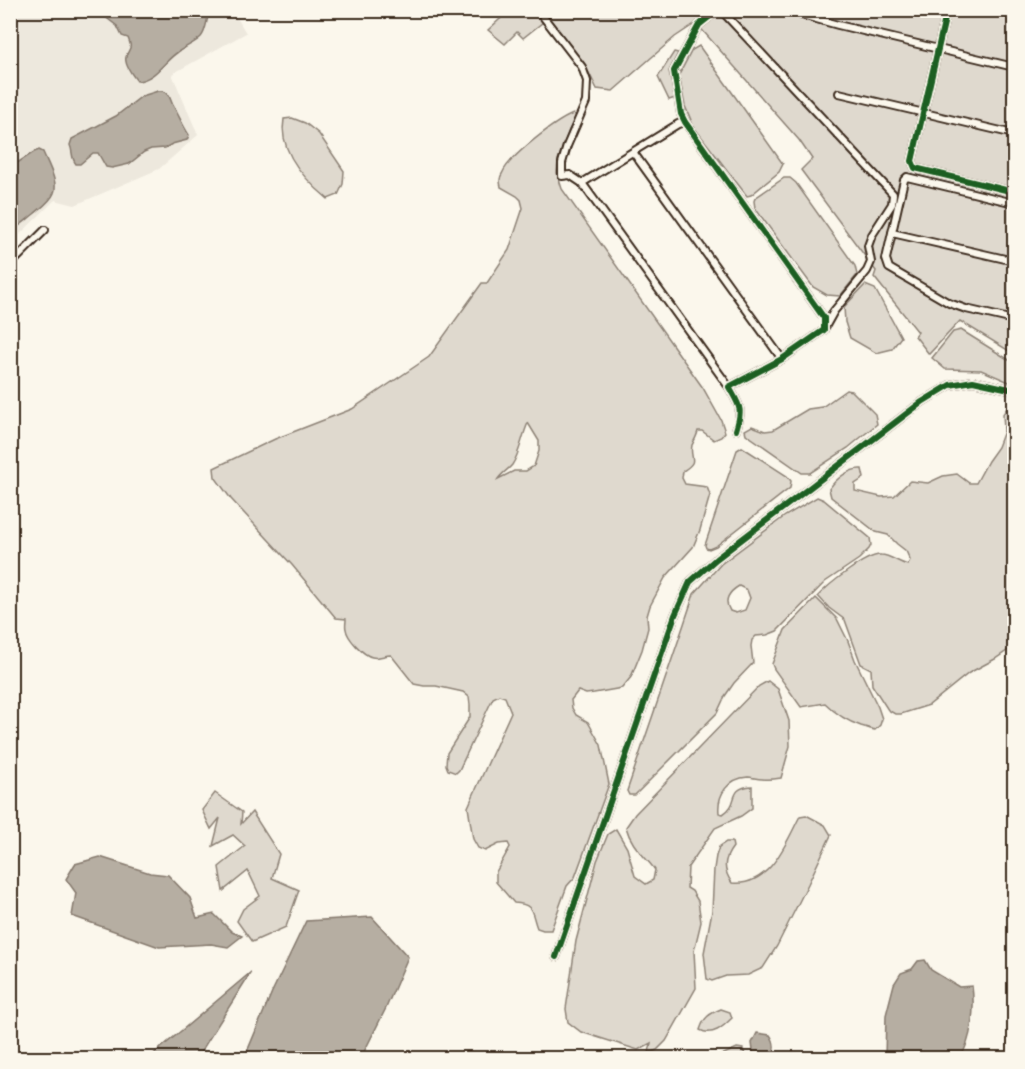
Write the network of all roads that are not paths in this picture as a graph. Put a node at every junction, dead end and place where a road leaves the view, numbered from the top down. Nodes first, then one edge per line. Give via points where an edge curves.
1 (538, 10) edge
2 (719, 10) edge
3 (784, 10) edge
4 (947, 10) edge
5 (938, 48) junction
6 (1014, 67) edge
7 (839, 93) dead end
8 (923, 113) junction
9 (685, 122) junction
10 (1014, 134) edge
11 (633, 152) junction
12 (582, 183) junction
13 (1014, 192) edge
14 (1014, 203) edge
15 (45, 230) dead end
16 (892, 233) junction
17 (1014, 261) edge
18 (10, 265) edge
19 (1014, 320) edge
20 (824, 330) junction
21 (783, 359) junction
22 (729, 387) junction
23 (1014, 390) edge
24 (736, 430) dead end
25 (556, 957) dead end

1 - 12 street via 582,67 587,81 586,102 562,163 562,176 570,175
2 - 9 street via 699,26 674,71
2 - 20 street via 893,194 892,204 868,246 871,262 867,271 834,311
3 - 5 street
4 - 5 street
5 - 6 street
5 - 8 street
7 - 8 street
8 - 10 street
8 - 13 street via 912,161 915,168
9 - 11 street
9 - 20 street via 824,318
11 - 12 street
11 - 21 street
12 - 22 street
14 - 16 street via 907,177
15 - 18 street
16 - 17 street
16 - 19 street via 886,259 889,268 950,303
20 - 21 street
21 - 22 street
22 - 24 street via 741,407
23 - 25 street via 973,381 950,385 922,402 690,582 675,615

